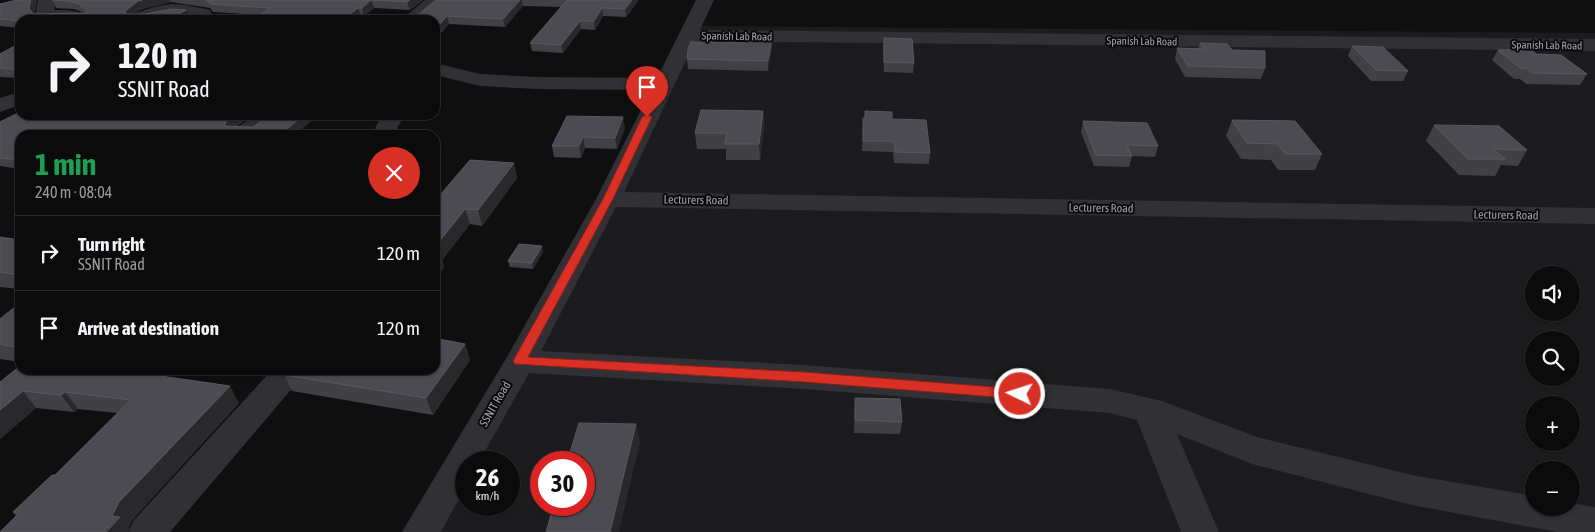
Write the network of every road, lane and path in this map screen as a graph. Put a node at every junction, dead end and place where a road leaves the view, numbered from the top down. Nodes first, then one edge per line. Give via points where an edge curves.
1 (47, 0) edge
2 (436, 0) edge
3 (705, 0) edge
4 (44, 15) edge
5 (151, 15) edge
6 (204, 15) edge
7 (416, 15) edge
8 (690, 35) junction
9 (1595, 45) edge
10 (440, 72) edge
11 (663, 84) junction
12 (15, 100) edge
13 (0, 106) edge
14 (263, 120) edge
15 (248, 130) edge
16 (608, 199) junction
17 (1595, 216) edge
18 (520, 361) junction
19 (286, 375) edge
20 (1150, 410) junction
21 (1595, 523) edge
22 (147, 532) edge
23 (422, 532) edge
24 (1200, 532) edge

1 - 4 street
2 - 7 street
3 - 8 street, SSNIT Road
5 - 6 street via 182,8
8 - 9 street, Spanish Lab Road
8 - 11 street, SSNIT Road
10 - 11 street via 480,80 536,83
11 - 16 street, SSNIT Road
12 - 13 street
14 - 15 street
16 - 17 street, Lecturers Road
16 - 18 street, SSNIT Road
18 - 20 street via 804,377 1110,401
18 - 23 street, SSNIT Road
19 - 22 street
20 - 21 street via 1252,450 1412,490
20 - 24 street

